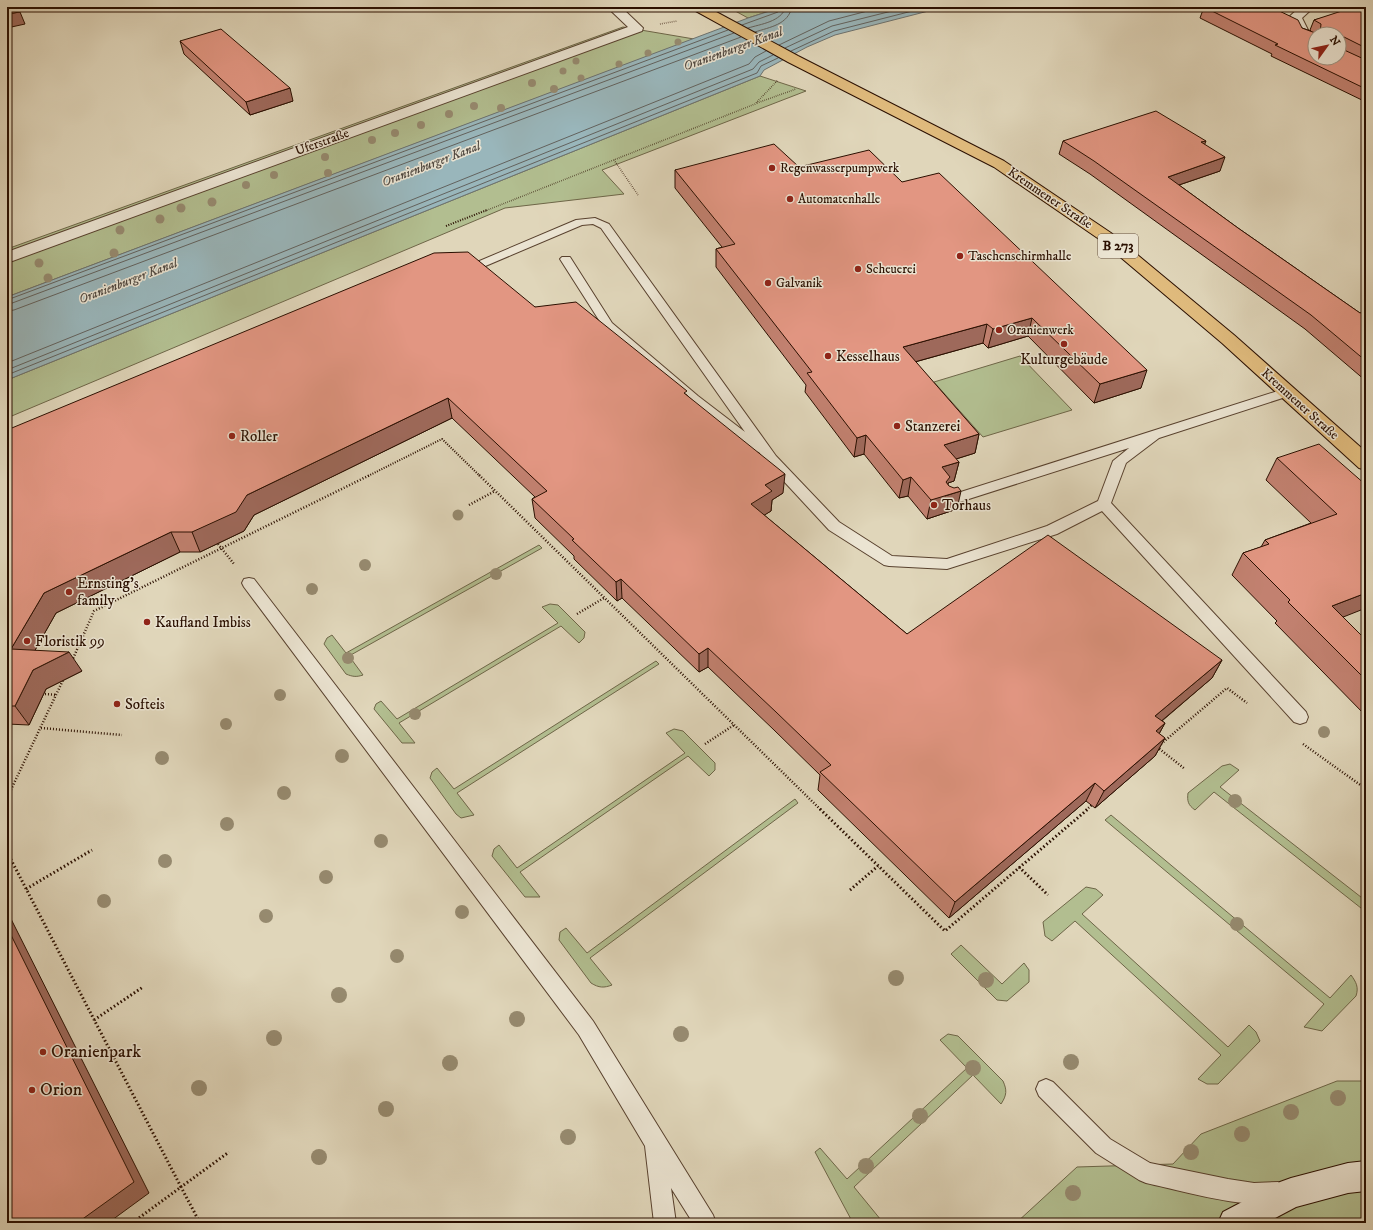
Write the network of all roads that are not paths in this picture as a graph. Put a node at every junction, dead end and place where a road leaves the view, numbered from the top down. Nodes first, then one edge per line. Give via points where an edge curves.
1 (613, 7) edge
2 (698, 7) edge
3 (1308, 7) edge
4 (1307, 36) edge
5 (7, 258) edge
6 (566, 259) dead end
7 (450, 268) edge
8 (1288, 392) junction
9 (1154, 435) junction
10 (771, 459) junction
11 (1366, 463) edge
12 (950, 500) edge
13 (1104, 504) junction
14 (249, 583) dead end
15 (1300, 717) dead end
16 (1046, 1089) dead end
17 (654, 1143) junction
18 (1366, 1176) edge
19 (1291, 1193) junction
20 (665, 1223) edge
21 (705, 1223) edge
22 (1234, 1223) edge

1 - 5 street, Uferstraße via 638,28
2 - 8 main road, Kremmener Straße / B 273 via 793,59 1000,164 1105,236
3 - 4 street via 1295,17
6 - 10 lane via 608,325 694,399
7 - 10 lane via 472,268 580,222 595,221 605,226
8 - 9 lane
8 - 11 main road, Kremmener Straße / B 273
9 - 12 lane
9 - 13 lane via 1120,461
10 - 13 lane via 834,526 890,561 947,564 1052,530
13 - 15 lane
14 - 17 lane via 586,1028
16 - 19 lane via 1103,1146 1146,1173 1254,1194
17 - 20 lane
17 - 21 lane
18 - 19 street via 1348,1178
19 - 22 street

